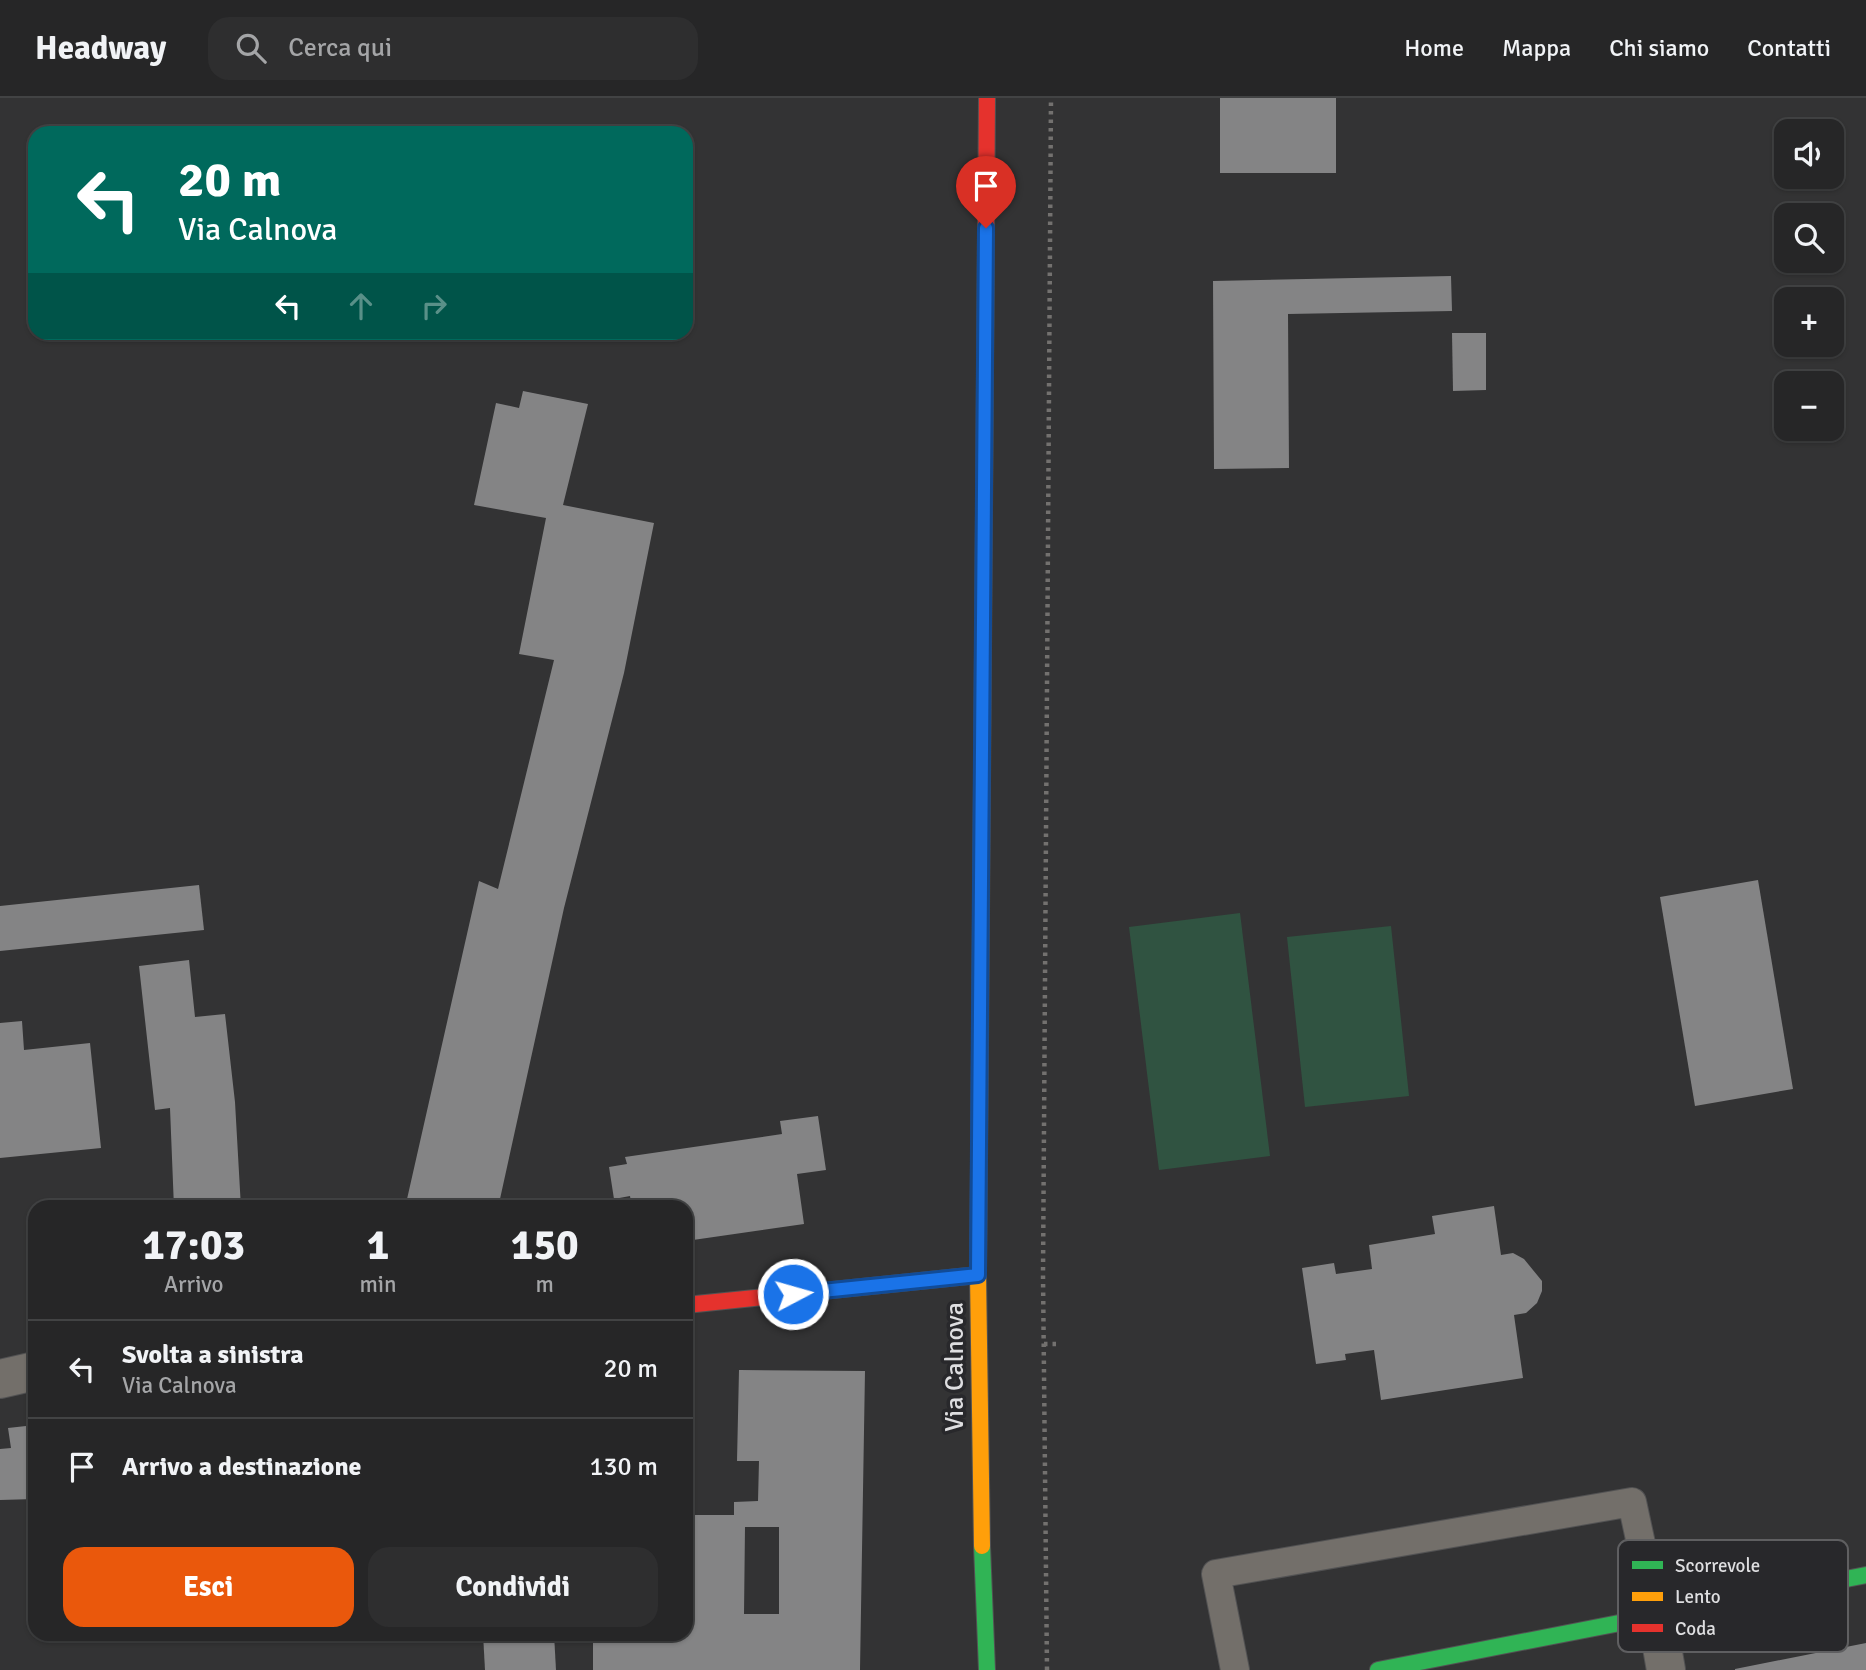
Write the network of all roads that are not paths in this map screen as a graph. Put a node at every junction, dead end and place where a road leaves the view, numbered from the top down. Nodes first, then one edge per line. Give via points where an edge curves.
1 (987, 98) edge
2 (978, 1275) junction
3 (693, 1304) edge
4 (28, 1373) edge
5 (0, 1379) edge
6 (1640, 1540) edge
7 (1866, 1575) edge
8 (1848, 1579) edge
9 (1618, 1625) edge
10 (1663, 1652) edge
11 (987, 1670) edge
12 (1235, 1670) edge
13 (1378, 1670) edge
14 (1666, 1670) edge

1 - 2 main road, Via Calnova
2 - 3 main road
2 - 11 main road, Via Calnova
4 - 5 street
6 - 12 lane via 1632,1502 1216,1574
7 - 8 main road
9 - 13 main road
10 - 14 street

